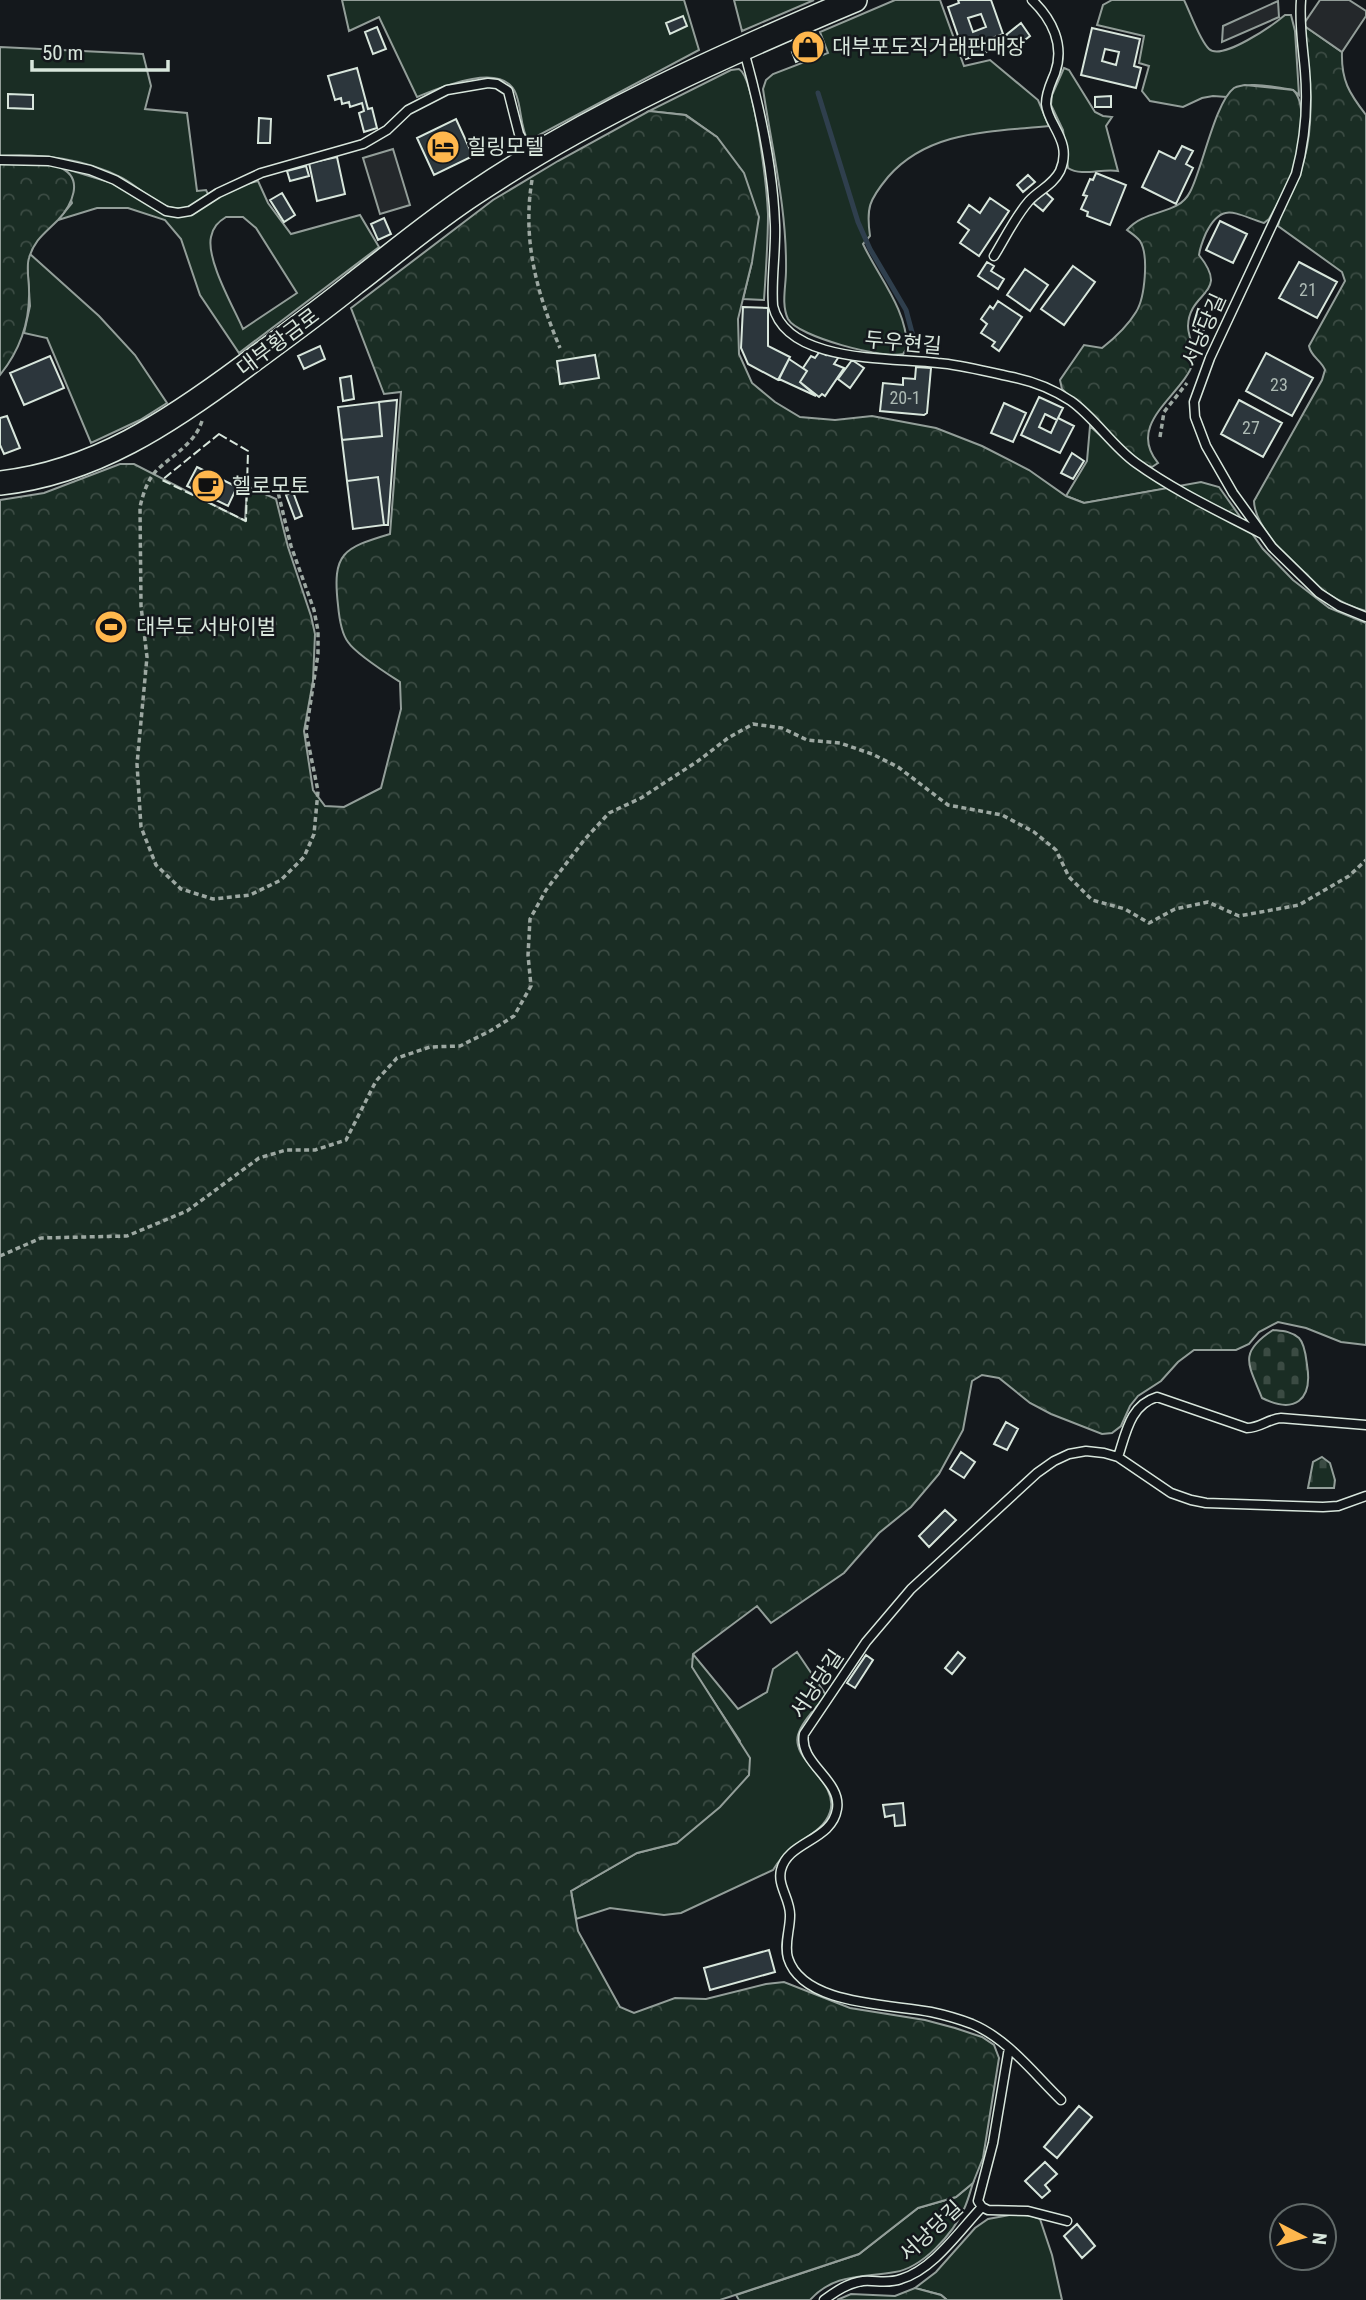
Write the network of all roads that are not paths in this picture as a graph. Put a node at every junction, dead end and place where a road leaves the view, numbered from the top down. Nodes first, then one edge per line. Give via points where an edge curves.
1 (855, 0) edge
2 (1032, 0) edge
3 (1301, 0) edge
4 (743, 48) junction
5 (0, 160) edge
6 (533, 163) junction
7 (994, 256) dead end
8 (0, 483) edge
9 (1262, 534) junction
10 (1366, 617) edge
11 (1366, 1425) edge
12 (1118, 1457) junction
13 (1366, 1496) edge
14 (1009, 2048) junction
15 (1061, 2100) dead end
16 (982, 2207) junction
17 (1067, 2221) dead end
18 (824, 2300) edge

1 - 4 main road, 대부황금로
2 - 7 lane via 1049,18 1058,44 1046,101 1060,137 1062,160 1054,179 1030,199
3 - 9 lane, 서낭당길 via 1306,101 1299,161 1209,358 1195,402 1199,432
4 - 6 main road, 대부황금로 via 643,96
4 - 9 lane, 두우현길 via 769,163 775,225 773,306 782,328 835,352 939,363 1034,383 1071,401 1115,445 1154,475
5 - 6 lane via 49,161 90,170 178,213 261,173 363,144 408,110 447,90 488,83 508,91 519,134
6 - 8 main road, 대부황금로 via 441,216 160,426 79,464
9 - 10 lane, 서낭당길 via 1319,593
11 - 12 lane via 1282,1418 1247,1428 1157,1397 1137,1409
12 - 13 lane, 서낭당길 via 1171,1493 1199,1502 1323,1507
12 - 14 lane, 서낭당길 via 1086,1451 1069,1454 1037,1473 911,1589 866,1642 803,1741 838,1804 828,1829 789,1856 780,1871 790,1912 786,1943 793,1968 825,1993 960,2020 987,2031
14 - 15 lane, 서낭당길
14 - 16 lane, 서낭당길 via 993,2143 979,2193
16 - 17 lane, 서낭당길 via 1028,2211
16 - 18 lane, 서낭당길 via 915,2273 893,2282 848,2284

